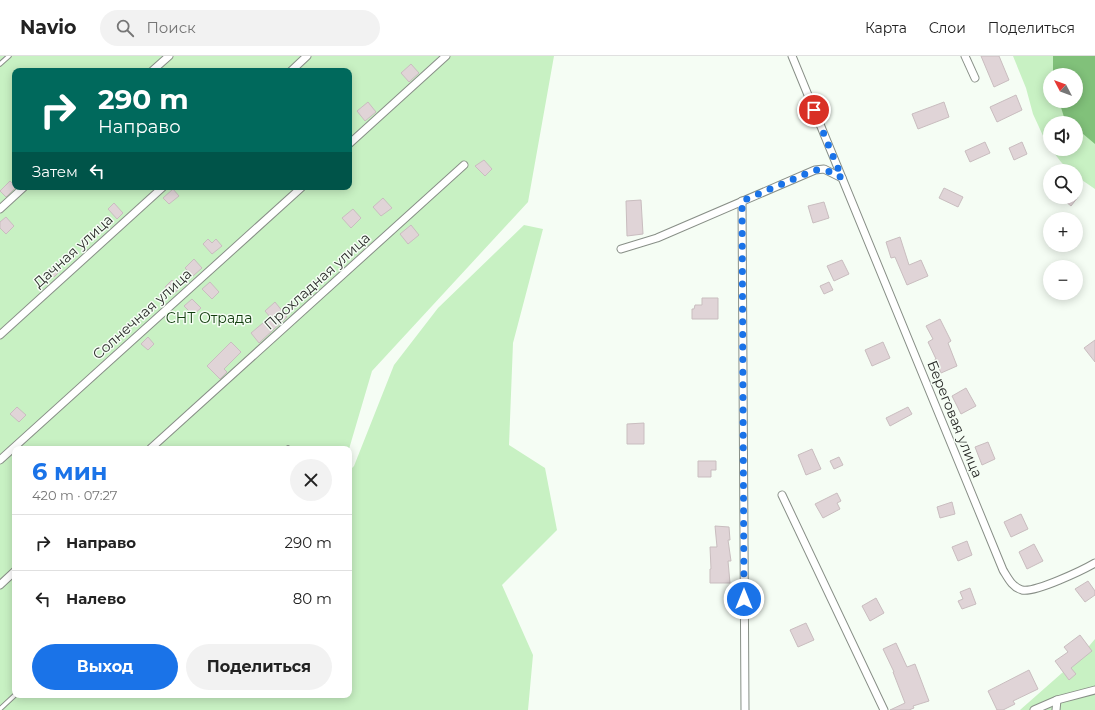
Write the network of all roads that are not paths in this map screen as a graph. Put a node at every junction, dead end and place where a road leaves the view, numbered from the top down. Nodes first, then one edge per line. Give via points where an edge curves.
1 (9, 56) edge
2 (168, 56) edge
3 (307, 56) edge
4 (446, 56) edge
5 (792, 56) edge
6 (965, 56) edge
7 (0, 64) edge
8 (155, 68) edge
9 (294, 68) edge
10 (975, 78) dead end
11 (352, 141) edge
12 (464, 165) dead end
13 (842, 178) junction
14 (21, 190) edge
15 (160, 190) edge
16 (299, 190) edge
17 (742, 201) junction
18 (0, 209) edge
19 (621, 249) dead end
20 (0, 335) edge
21 (15, 446) edge
22 (153, 446) edge
23 (12, 449) edge
24 (0, 460) edge
25 (782, 495) dead end
26 (1095, 563) edge
27 (12, 575) edge
28 (0, 585) edge
29 (1095, 690) edge
30 (12, 698) edge
31 (1057, 700) junction
32 (0, 709) edge
33 (745, 710) edge
34 (884, 710) edge
35 (1034, 710) edge
36 (1056, 710) edge

1 - 7 lane
2 - 8 street
3 - 9 street
4 - 11 street
5 - 13 street, Береговая улица
6 - 10 street
12 - 22 street, Прохладная улица
13 - 17 street via 832,172 815,170
13 - 26 street, Береговая улица via 1000,563 1011,584 1023,590 1037,589
14 - 18 street
15 - 20 street, Дачная улица
16 - 21 street, Солнечная улица
17 - 19 street via 657,238
17 - 33 street
23 - 24 street, Солнечная улица
25 - 34 street
27 - 28 street
29 - 31 street
30 - 32 lane
31 - 35 street
31 - 36 street

